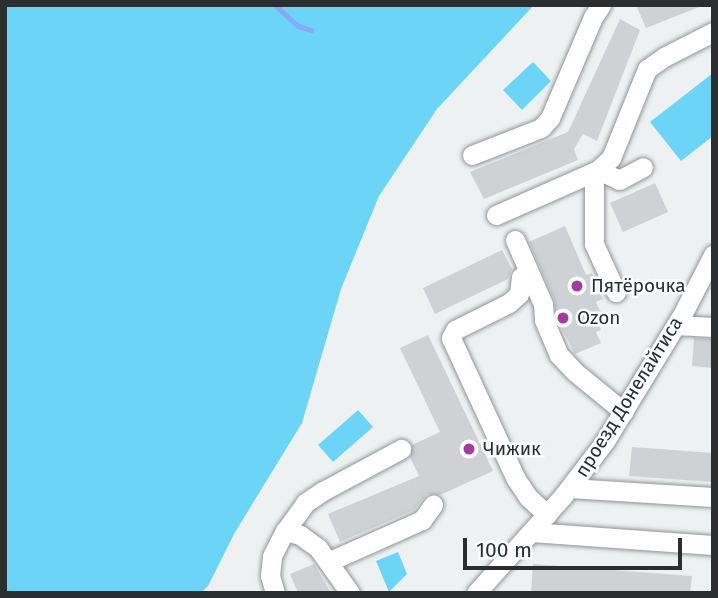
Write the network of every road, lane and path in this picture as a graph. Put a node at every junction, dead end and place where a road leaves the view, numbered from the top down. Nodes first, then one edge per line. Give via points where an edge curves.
1 (601, 5) edge
2 (713, 32) edge
3 (472, 155) dead end
4 (643, 167) dead end
5 (598, 170) junction
6 (496, 215) dead end
7 (515, 240) dead end
8 (713, 255) edge
9 (521, 276) dead end
10 (707, 279) edge
11 (616, 292) dead end
12 (676, 325) junction
13 (713, 327) edge
14 (624, 412) junction
15 (401, 449) dead end
16 (570, 488) junction
17 (713, 496) edge
18 (433, 505) dead end
19 (547, 515) junction
20 (285, 531) junction
21 (531, 532) junction
22 (713, 545) edge
23 (330, 561) junction
24 (275, 593) edge
25 (351, 593) edge
26 (476, 593) edge

1 - 3 street via 550,118 541,128
2 - 5 street via 647,69 611,158
4 - 5 street via 619,180
5 - 6 street
5 - 11 street via 592,195 594,244
7 - 14 street via 559,355
8 - 10 street, проезд Донелайтиса
9 - 19 street via 519,294 509,303 455,330 451,338 516,479
10 - 12 street, проезд Донелайтиса
12 - 13 street
12 - 14 street, проезд Донелайтиса
14 - 16 street, проезд Донелайтиса
15 - 20 street via 305,503
16 - 17 street
16 - 19 street, проезд Донелайтиса
18 - 23 street via 422,520
19 - 21 street, проезд Донелайтиса
20 - 23 street via 300,535
20 - 24 street via 272,556 270,576
21 - 22 street
21 - 26 street, проезд Донелайтиса
23 - 25 street

